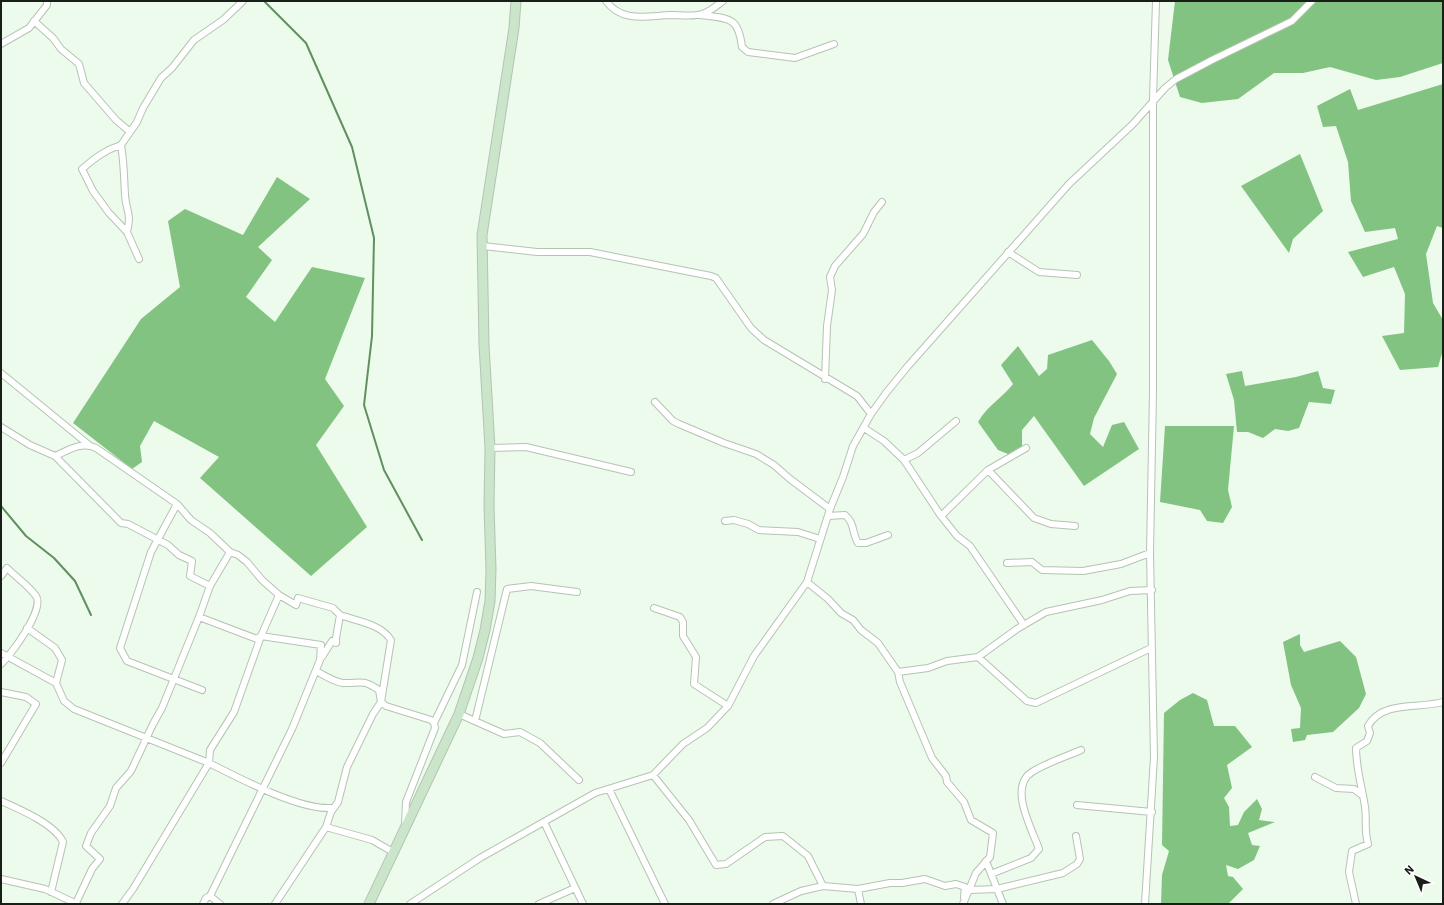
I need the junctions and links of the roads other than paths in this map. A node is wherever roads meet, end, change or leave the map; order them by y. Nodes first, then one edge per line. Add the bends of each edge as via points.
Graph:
1 (47, 1) edge
2 (243, 1) edge
3 (516, 1) edge
4 (606, 1) edge
5 (723, 1) edge
6 (1156, 1) edge
7 (1312, 1) edge
8 (700, 15) junction
9 (34, 21) junction
10 (1, 44) edge
11 (834, 44) dead end
12 (1153, 100) junction
13 (129, 131) junction
14 (121, 145) junction
15 (882, 202) dead end
16 (127, 232) junction
17 (483, 246) junction
18 (1008, 252) junction
19 (139, 259) dead end
20 (1077, 275) dead end
21 (1, 373) edge
22 (825, 378) junction
23 (655, 402) dead end
24 (871, 414) junction
25 (956, 421) dead end
26 (1, 427) edge
27 (864, 428) junction
28 (89, 444) junction
29 (490, 448) junction
30 (1026, 448) dead end
31 (56, 456) junction
32 (904, 460) junction
33 (988, 470) junction
34 (631, 472) dead end
35 (177, 504) junction
36 (830, 509) junction
37 (828, 516) junction
38 (941, 516) junction
39 (724, 521) dead end
40 (1075, 526) dead end
41 (888, 535) dead end
42 (820, 539) junction
43 (158, 540) junction
44 (230, 552) junction
45 (1150, 553) junction
46 (1007, 563) dead end
47 (1, 576) edge
48 (807, 582) junction
49 (210, 586) junction
50 (1152, 590) junction
51 (477, 592) dead end
52 (577, 592) dead end
53 (279, 595) junction
54 (654, 608) dead end
55 (340, 615) junction
56 (199, 616) junction
57 (1024, 625) junction
58 (27, 628) junction
59 (261, 636) junction
60 (1151, 648) junction
61 (1, 653) edge
62 (9, 657) junction
63 (978, 657) junction
64 (320, 660) junction
65 (1, 664) edge
66 (316, 671) junction
67 (898, 672) junction
68 (173, 679) junction
69 (56, 683) junction
70 (202, 690) dead end
71 (1, 692) edge
72 (381, 702) junction
73 (1443, 702) edge
74 (728, 706) junction
75 (459, 714) junction
76 (475, 721) junction
77 (434, 723) junction
78 (147, 737) junction
79 (1081, 750) dead end
80 (1, 763) edge
81 (209, 763) junction
82 (653, 775) junction
83 (1315, 777) dead end
84 (580, 780) dead end
85 (261, 788) junction
86 (609, 789) junction
87 (1362, 795) junction
88 (1, 800) edge
89 (1077, 805) dead end
90 (331, 812) junction
91 (1152, 812) junction
92 (544, 822) junction
93 (406, 826) junction
94 (326, 827) junction
95 (1076, 836) dead end
96 (394, 852) junction
97 (986, 861) junction
98 (991, 874) junction
99 (2, 881) edge
100 (823, 886) junction
101 (575, 888) junction
102 (858, 889) junction
103 (997, 889) junction
104 (970, 890) junction
105 (51, 892) junction
106 (210, 896) junction
107 (963, 903) edge
108 (76, 904) edge
109 (122, 904) edge
110 (203, 904) edge
111 (220, 904) edge
112 (275, 904) edge
113 (369, 904) edge
114 (410, 904) edge
115 (539, 904) edge
116 (583, 904) edge
117 (665, 904) edge
118 (773, 904) edge
119 (861, 904) edge
120 (1003, 904) edge
121 (1145, 904) edge
122 (1356, 904) edge

1 - 9 street via 47,5
2 - 13 street via 223,20 194,40 161,78 137,122
3 - 17 main road via 484,218
4 - 8 street via 615,12 630,16
5 - 8 street
6 - 12 street
7 - 12 street via 1292,21 1176,79
8 - 11 street via 727,19 734,23 740,30 742,47 748,52 795,58
9 - 10 street via 30,28
9 - 13 street via 78,64 84,83
12 - 18 street via 1070,184
12 - 45 street
13 - 14 street
14 - 16 street via 125,198 130,218
14 - 16 street via 102,152 82,169 93,191
15 - 22 street via 863,234 835,266 830,277 832,290 827,326
16 - 19 street
17 - 22 street via 537,252 590,252 711,276 716,278 752,328 764,340
17 - 29 main road via 484,345
18 - 20 street via 1039,272
18 - 24 street via 908,366
21 - 28 street
22 - 24 street via 856,396
23 - 36 street via 679,424 749,451 774,465
24 - 27 street
25 - 32 street via 918,453
26 - 31 street via 30,445
27 - 32 street via 884,441
27 - 36 street via 853,446 844,477
28 - 31 street via 83,444
28 - 35 street
29 - 34 street via 526,447
29 - 75 main road via 490,601 478,658
30 - 33 street
31 - 43 street via 122,523
32 - 38 street
33 - 38 street
33 - 40 street via 1034,518 1051,524
35 - 43 street
35 - 44 street via 191,520 210,533
36 - 37 street
37 - 41 street via 845,515 850,519 854,526 854,538 858,543 866,543
37 - 42 street
38 - 57 street via 957,536 970,546
39 - 42 street via 734,520 760,530 798,532
42 - 48 street
43 - 49 street via 192,561 190,576
43 - 68 street via 151,552 120,648 127,661
44 - 49 street
44 - 53 street via 247,562
45 - 46 street via 1121,564 1083,571 1042,570 1032,562
45 - 50 street
47 - 58 street via 7,568 37,597 38,605
48 - 67 street via 878,642
48 - 74 street via 754,656
49 - 56 street
50 - 57 street via 1130,590 1102,600 1046,612
50 - 60 street
51 - 77 street via 462,666
52 - 76 street via 531,586 507,589
53 - 55 street via 296,605 298,598 333,608
53 - 59 street
54 - 74 street via 680,617 683,622 683,636 696,657 694,684
55 - 64 street via 336,643 332,641
55 - 72 street via 375,627 387,633 391,640
56 - 59 street via 257,640
56 - 68 street
57 - 63 street
58 - 62 street
58 - 69 street via 55,648 62,660
59 - 64 street via 321,645
59 - 81 street via 234,712 210,750
60 - 63 street via 1036,703 1027,701
60 - 91 street via 1154,757
61 - 62 street
62 - 65 street
62 - 69 street
63 - 67 street
64 - 66 street
66 - 72 street via 342,683 367,683 379,690
66 - 85 street via 292,729
67 - 97 street via 932,758 964,802 971,820 992,833 992,852
68 - 70 street
68 - 78 street
69 - 78 street via 64,701 74,709
71 - 80 street via 26,697 36,704
72 - 77 street
72 - 90 street via 347,767 338,802
73 - 87 street via 1430,706 1404,706 1375,715 1368,726 1370,733 1367,741 1356,748
74 - 82 street via 707,728 683,744
75 - 76 street
75 - 93 main road
76 - 84 street via 504,734 520,732 540,743
77 - 93 street via 435,728 406,802
78 - 81 street
78 - 108 street via 131,771 116,788 110,806 91,833 86,846 100,859 92,869
79 - 98 street via 1031,772 1023,782 1020,793 1039,849 1031,858
81 - 85 street
81 - 109 street
82 - 86 street
82 - 100 street via 689,820 716,865 726,864 765,837 783,836 808,856
83 - 87 street via 1336,788 1354,789
85 - 90 street via 297,802 330,808
85 - 106 street
86 - 92 street via 595,793
86 - 117 street
87 - 122 street via 1365,808 1364,830 1368,844 1352,851 1349,872
88 - 105 street via 33,816 60,835 63,842
89 - 91 street
90 - 94 street
91 - 121 street
92 - 101 street
92 - 114 street via 480,858
93 - 96 main road
94 - 96 street via 372,840
94 - 112 street
95 - 103 street via 1080,859 1072,867 1063,873
96 - 113 main road
97 - 98 street
97 - 104 street via 976,873
98 - 103 street
99 - 105 street via 26,883
100 - 102 street
100 - 118 street via 801,891
101 - 115 street
101 - 116 street
102 - 107 street via 925,879 945,886 956,884 965,887
102 - 119 street
103 - 104 street
103 - 120 street
104 - 107 street
105 - 108 street
106 - 110 street
106 - 111 street

